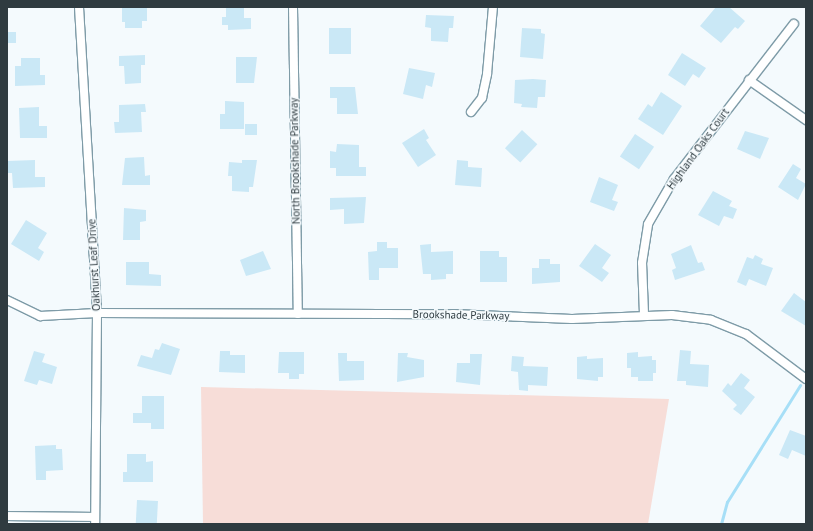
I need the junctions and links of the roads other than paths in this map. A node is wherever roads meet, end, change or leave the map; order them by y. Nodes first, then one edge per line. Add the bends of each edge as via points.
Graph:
1 (79, 7) edge
2 (292, 7) edge
3 (492, 7) edge
4 (794, 24) dead end
5 (749, 80) junction
6 (471, 112) dead end
7 (806, 120) edge
8 (7, 300) edge
9 (97, 313) junction
10 (298, 314) junction
11 (644, 314) junction
12 (806, 379) edge
13 (7, 516) edge
14 (95, 521) edge

1 - 9 street, Oakhurst Leaf Drive
2 - 10 street, North Brookshade Parkway
3 - 6 street via 486,80 482,98
4 - 5 street, Highland Oaks Court
5 - 7 street
5 - 11 street, Highland Oaks Court via 674,179 648,224 642,264
8 - 9 street, Brookshade Parkway via 40,316
9 - 10 street, Brookshade Parkway
9 - 14 street, Oakhurst Leaf Drive
10 - 11 street, Brookshade Parkway via 452,314 572,319
11 - 12 street, Brookshade Parkway via 691,317 724,324 746,334
13 - 14 street

